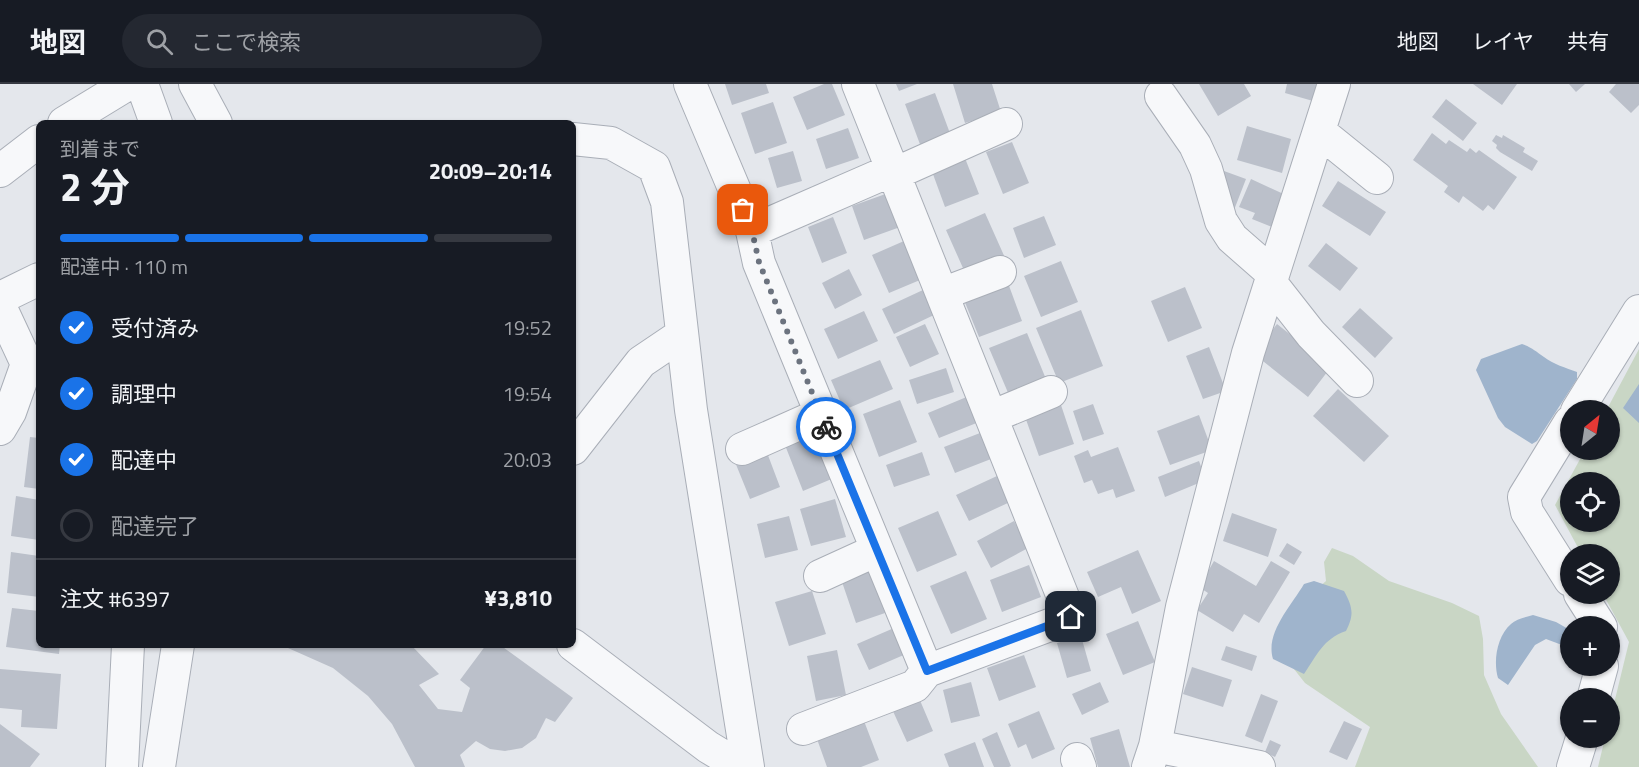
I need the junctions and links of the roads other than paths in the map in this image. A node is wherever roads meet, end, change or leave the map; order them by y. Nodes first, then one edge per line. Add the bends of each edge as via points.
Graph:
1 (128, 84) edge
2 (142, 84) edge
3 (195, 84) edge
4 (690, 84) edge
5 (858, 84) edge
6 (1334, 84) edge
7 (1161, 96) dead end
8 (69, 120) edge
9 (155, 120) edge
10 (214, 120) edge
11 (1006, 124) dead end
12 (1320, 132) junction
13 (576, 139) edge
14 (36, 143) edge
15 (611, 143) junction
16 (576, 151) edge
17 (0, 171) edge
18 (893, 172) junction
19 (1377, 178) dead end
20 (752, 231) junction
21 (1000, 272) dead end
22 (1272, 278) junction
23 (36, 280) edge
24 (942, 294) junction
25 (0, 298) edge
26 (0, 306) edge
27 (1639, 311) edge
28 (681, 335) junction
29 (1357, 381) dead end
30 (1051, 392) dead end
31 (1584, 400) edge
32 (821, 414) junction
33 (991, 417) junction
34 (0, 429) edge
35 (1560, 439) edge
36 (576, 445) edge
37 (742, 449) dead end
38 (877, 550) junction
39 (1560, 563) edge
40 (820, 576) dead end
41 (576, 647) edge
42 (128, 648) edge
43 (178, 648) edge
44 (927, 671) junction
45 (803, 729) dead end
46 (1579, 748) edge
47 (1151, 757) edge
48 (122, 767) edge
49 (159, 767) edge
50 (741, 767) edge
51 (748, 767) edge
52 (1258, 767) edge
53 (1573, 767) edge

1 - 8 street
2 - 9 street
3 - 10 street
4 - 20 street
5 - 18 street
6 - 12 street
7 - 22 street via 1195,145 1221,221 1232,238
11 - 18 street
12 - 19 street
12 - 22 street
13 - 15 street
14 - 17 street
15 - 16 street
15 - 28 street via 654,167 667,202
18 - 20 street
18 - 24 street
20 - 32 street via 759,262
21 - 24 street
22 - 29 street via 1311,334
22 - 47 street via 1248,352 1182,607
23 - 25 street
24 - 33 street
26 - 34 street via 27,364
27 - 31 street
28 - 36 street via 641,362
28 - 51 street
30 - 33 street
32 - 37 street
32 - 38 street
33 - 44 street via 1071,617
35 - 39 street via 1524,498 1527,512
38 - 40 street
38 - 44 street
41 - 50 street via 708,747
42 - 48 street
43 - 49 street
44 - 45 street via 915,686
46 - 53 street
47 - 52 street

